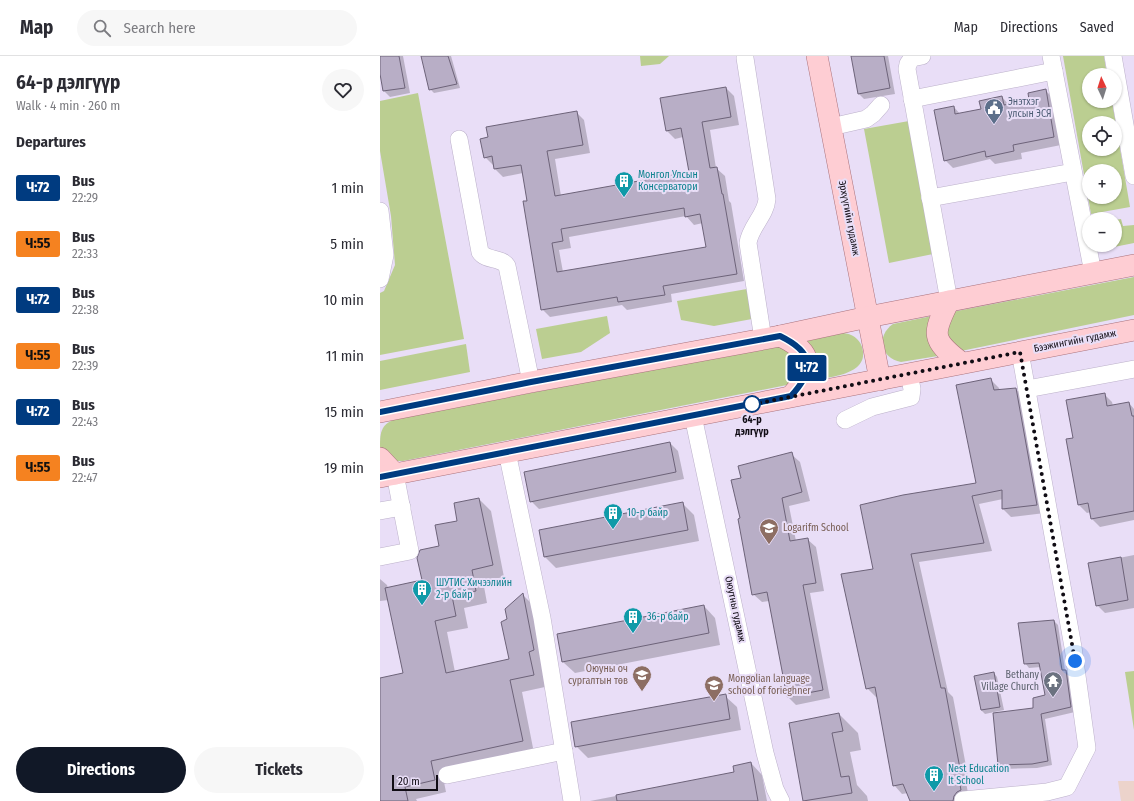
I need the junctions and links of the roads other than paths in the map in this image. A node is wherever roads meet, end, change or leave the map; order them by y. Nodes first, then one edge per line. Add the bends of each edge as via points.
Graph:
1 (818, 56) edge
2 (922, 56) edge
3 (1113, 56) edge
4 (745, 58) dead end
5 (1052, 64) edge
6 (912, 99) junction
7 (881, 105) dead end
8 (831, 127) junction
9 (458, 139) dead end
10 (1073, 172) junction
11 (1134, 176) edge
12 (930, 198) junction
13 (380, 211) edge
14 (1134, 265) edge
15 (1093, 273) junction
16 (380, 279) edge
17 (949, 301) junction
18 (868, 317) junction
19 (1134, 330) edge
20 (771, 337) junction
21 (1020, 352) junction
22 (962, 364) junction
23 (1134, 369) edge
24 (909, 374) junction
25 (880, 380) junction
26 (531, 382) junction
27 (1027, 389) junction
28 (791, 396) junction
29 (383, 414) edge
30 (693, 416) junction
31 (845, 420) dead end
32 (507, 452) junction
33 (380, 458) edge
34 (388, 476) edge
35 (402, 507) junction
36 (380, 510) edge
37 (380, 557) edge
38 (564, 751) junction
39 (447, 775) dead end
40 (963, 800) dead end
41 (572, 801) edge
42 (781, 801) edge

1 - 8 main road, Эрхүүгийн гудамж
2 - 6 street via 912,58 908,64
3 - 11 street
4 - 20 street via 767,199 748,243
5 - 6 street
5 - 10 street
6 - 12 street
7 - 8 street via 866,119
8 - 18 main road, Эрхүүгийн гудамж
9 - 26 street via 480,252 483,256 503,262 507,266
10 - 12 street
10 - 15 street
12 - 17 street
13 - 16 street via 385,255
14 - 15 main road
15 - 17 main road
17 - 18 main road
17 - 22 main road via 937,327 938,341
18 - 20 main road
18 - 25 main road, Эрхүүгийн гудамж
19 - 21 main road, Бээжингийн гудамж
20 - 26 main road
20 - 28 main road via 797,345 807,359 805,377
21 - 22 main road, Бээжингийн гудамж
21 - 27 street
22 - 24 main road, Бээжингийн гудамж
23 - 27 street
24 - 25 main road, Бээжингийн гудамж
24 - 31 street via 911,397 872,407
25 - 28 main road, Бээжингийн гудамж
26 - 29 main road
27 - 40 street via 1073,647 1087,748 1067,787 1047,792
28 - 30 main road, Бээжингийн гудамж
30 - 32 main road, Бээжингийн гудамж
30 - 42 street, Оюутны гудамж via 765,753
32 - 34 main road, Бээжингийн гудамж
32 - 38 street via 542,618
33 - 34 main road
34 - 35 street
35 - 36 street
35 - 37 street via 410,551
38 - 39 street
38 - 41 street

